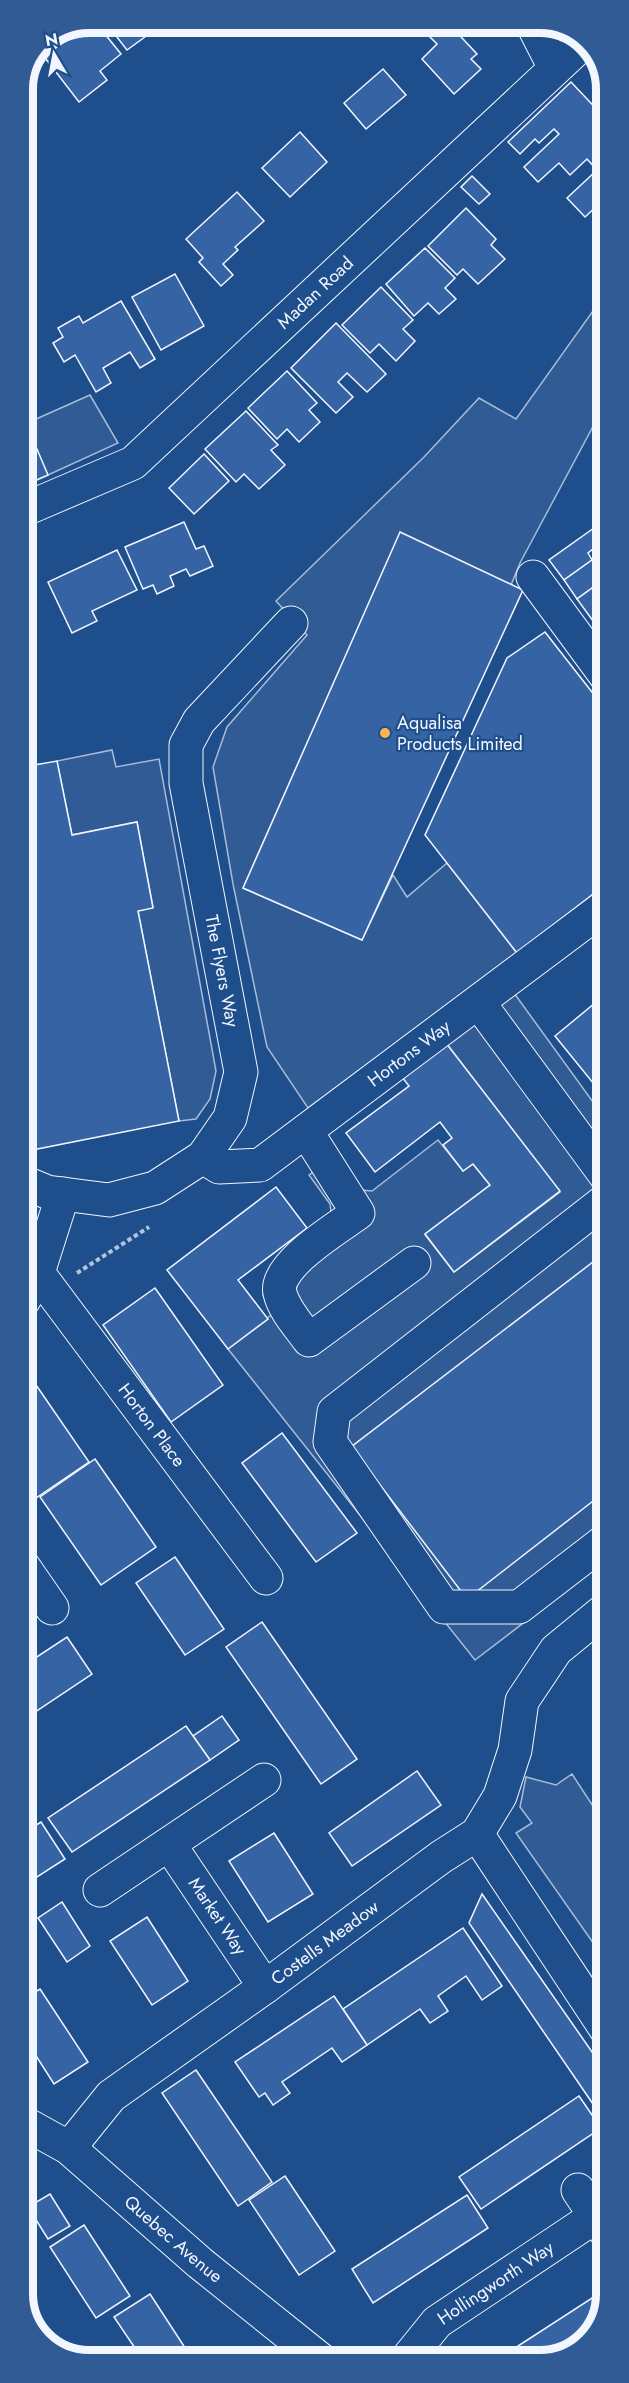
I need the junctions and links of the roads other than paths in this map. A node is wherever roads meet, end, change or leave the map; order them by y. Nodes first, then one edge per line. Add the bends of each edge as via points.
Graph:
1 (537, 33) edge
2 (578, 48) edge
3 (555, 68) junction
4 (33, 506) edge
5 (533, 577) dead end
6 (291, 623) dead end
7 (596, 662) edge
8 (596, 914) edge
9 (479, 1003) junction
10 (306, 1131) junction
11 (203, 1157) junction
12 (596, 1162) edge
13 (33, 1186) edge
14 (63, 1194) junction
15 (596, 1208) edge
16 (414, 1263) dead end
17 (37, 1288) edge
18 (596, 1547) edge
19 (266, 1578) dead end
20 (596, 1617) edge
21 (264, 1780) dead end
22 (477, 1834) junction
23 (169, 1844) junction
24 (100, 1890) dead end
25 (265, 1987) junction
26 (596, 2014) edge
27 (33, 2128) edge
28 (69, 2148) junction
29 (593, 2213) edge
30 (309, 2350) edge
31 (415, 2350) edge

1 - 3 street
2 - 3 street, Madan Road
3 - 4 street, Madan Road via 133,463
5 - 7 street
6 - 11 street, The Flyers Way via 199,721 186,745 186,783 241,1072 230,1118
8 - 9 street, Hortons Way
9 - 10 street, Hortons Way
9 - 12 street
10 - 11 street, Hortons Way via 260,1165 219,1167
10 - 16 street via 358,1213 283,1273 279,1290 284,1304 309,1340
11 - 14 street, The Flyers Way via 155,1188 109,1200
13 - 14 street, The Flyers Way
14 - 17 street
15 - 18 street via 333,1412 330,1442 444,1607 519,1607
17 - 19 street, Horton Place
20 - 22 street, Costells Meadow via 556,1650 522,1701 515,1750 500,1796
21 - 23 street
22 - 25 street, Costells Meadow
22 - 26 street
23 - 24 street
23 - 25 street, Market Way
25 - 28 street, Costells Meadow via 111,2096
27 - 28 street, Quebec Avenue
28 - 30 street, Quebec Avenue via 200,2263
29 - 31 street, Hollingworth Way via 437,2322

